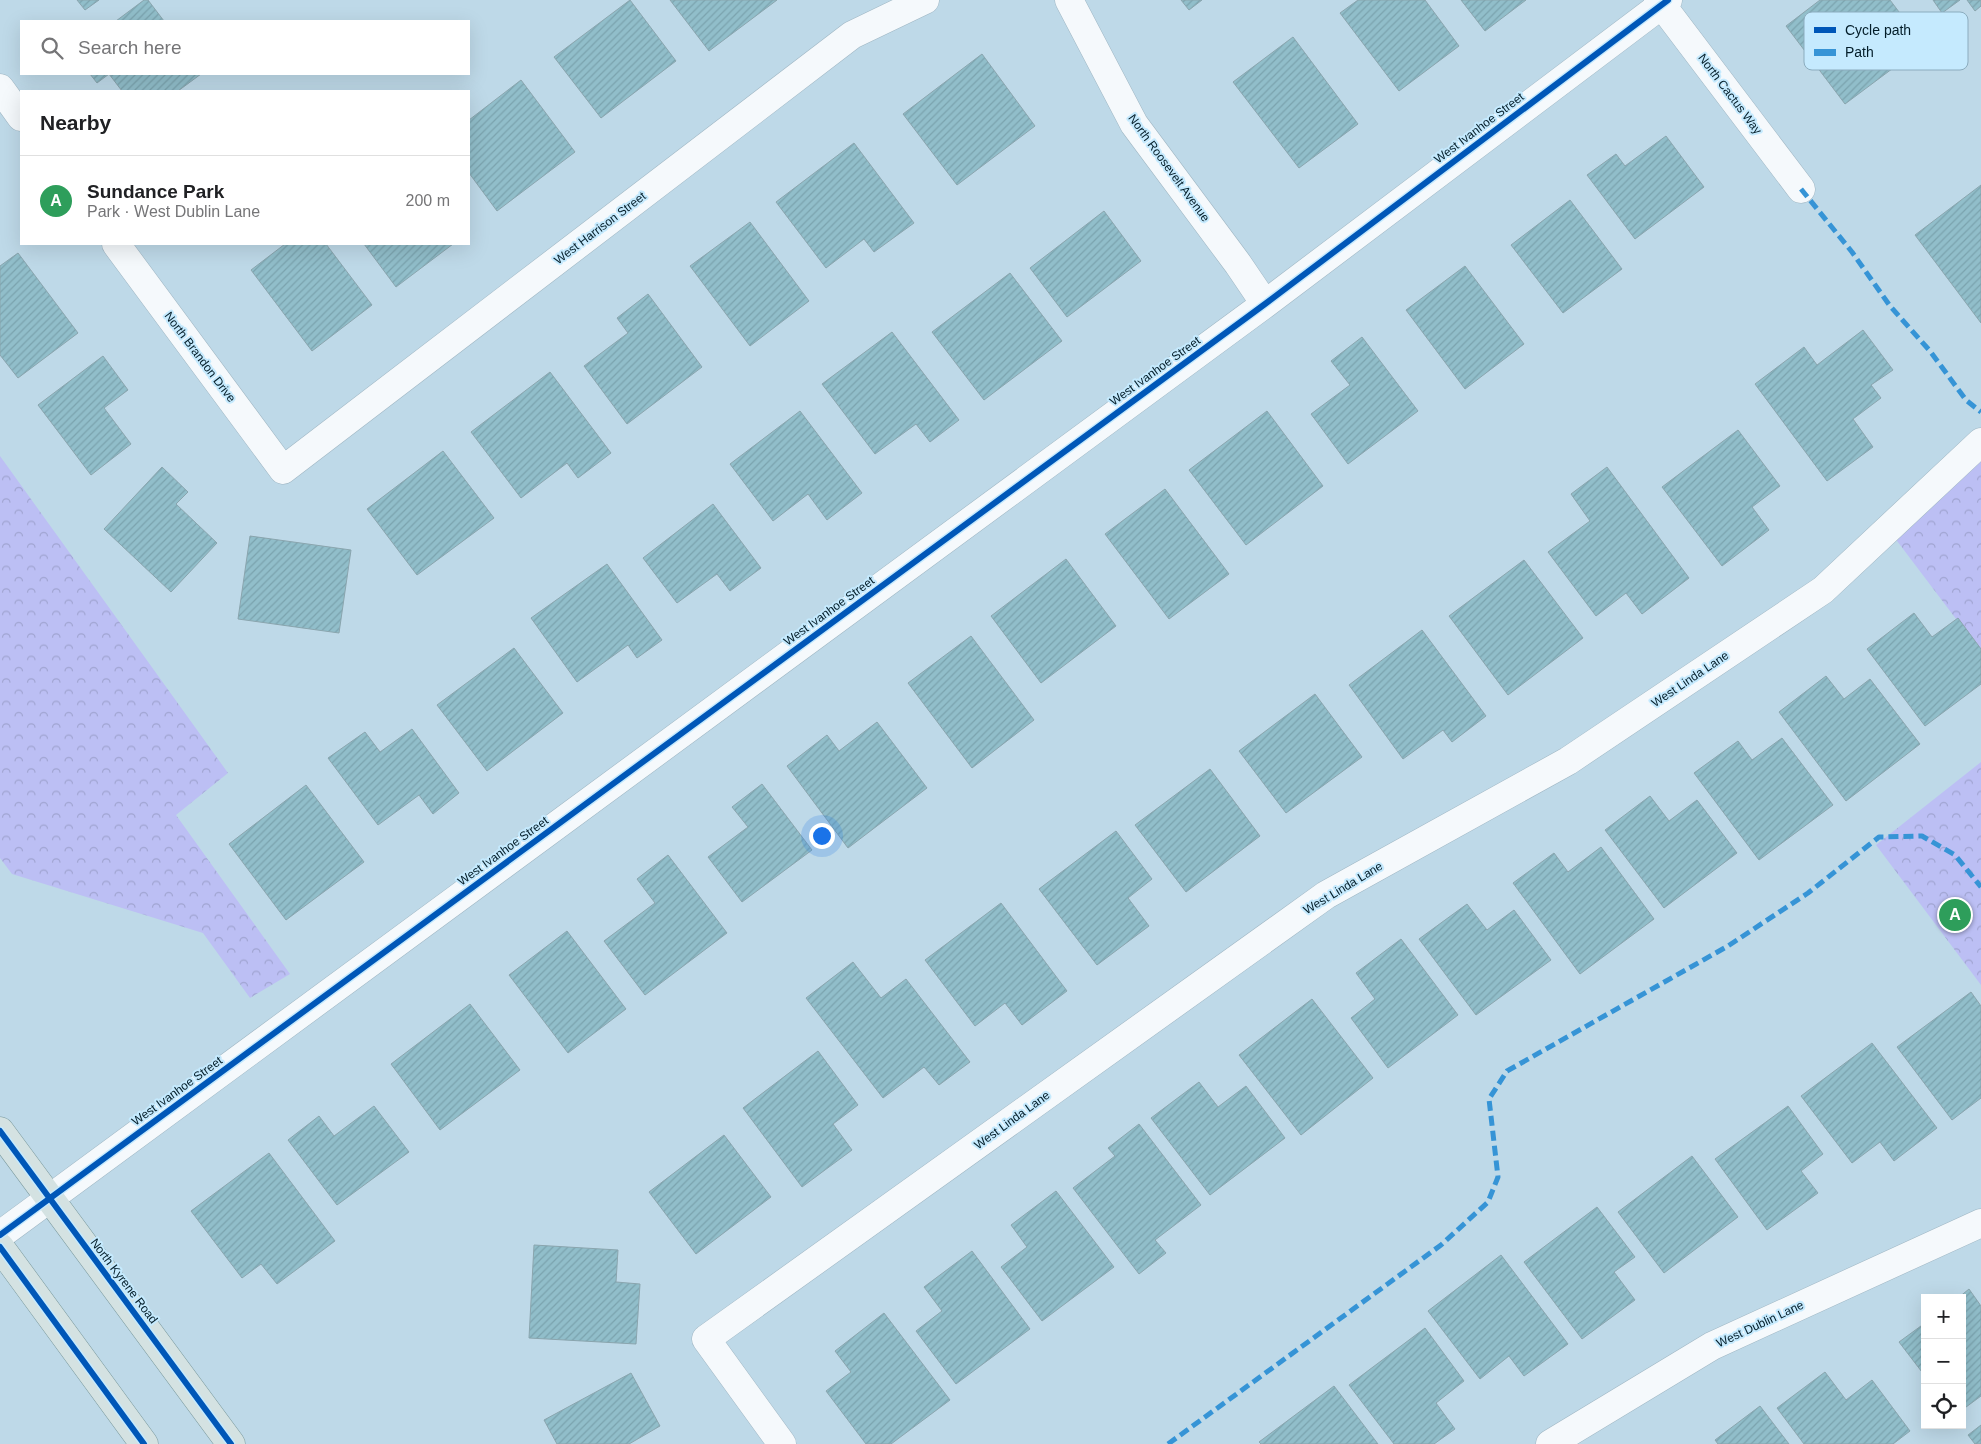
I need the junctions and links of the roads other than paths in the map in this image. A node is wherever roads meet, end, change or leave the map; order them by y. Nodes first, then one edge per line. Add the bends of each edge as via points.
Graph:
1 (925, 0) edge
2 (1069, 0) edge
3 (1663, 2) edge
4 (0, 88) edge
5 (20, 115) edge
6 (1801, 189) dead end
7 (117, 245) edge
8 (1264, 304) junction
9 (1981, 442) edge
10 (283, 470) joint
11 (0, 1131) edge
12 (49, 1199) junction
13 (1981, 1223) edge
14 (0, 1235) edge
15 (0, 1247) edge
16 (144, 1444) edge
17 (231, 1444) edge
18 (782, 1444) edge
19 (1550, 1444) edge

1 - 10 street, West Harrison Street via 852,35
2 - 8 street, North Roosevelt Avenue via 1134,124
3 - 6 street, North Cactus Way
3 - 8 street, West Ivanhoe Street
4 - 5 street
7 - 10 street, North Brandon Drive
8 - 12 street, West Ivanhoe Street
9 - 18 street, West Linda Lane via 1823,590 1568,761 1326,895 706,1339
11 - 12 main road, North Kyrene Road
12 - 14 street, West Ivanhoe Street
12 - 17 main road, North Kyrene Road
13 - 19 street, West Dublin Lane via 1712,1346
15 - 16 main road

